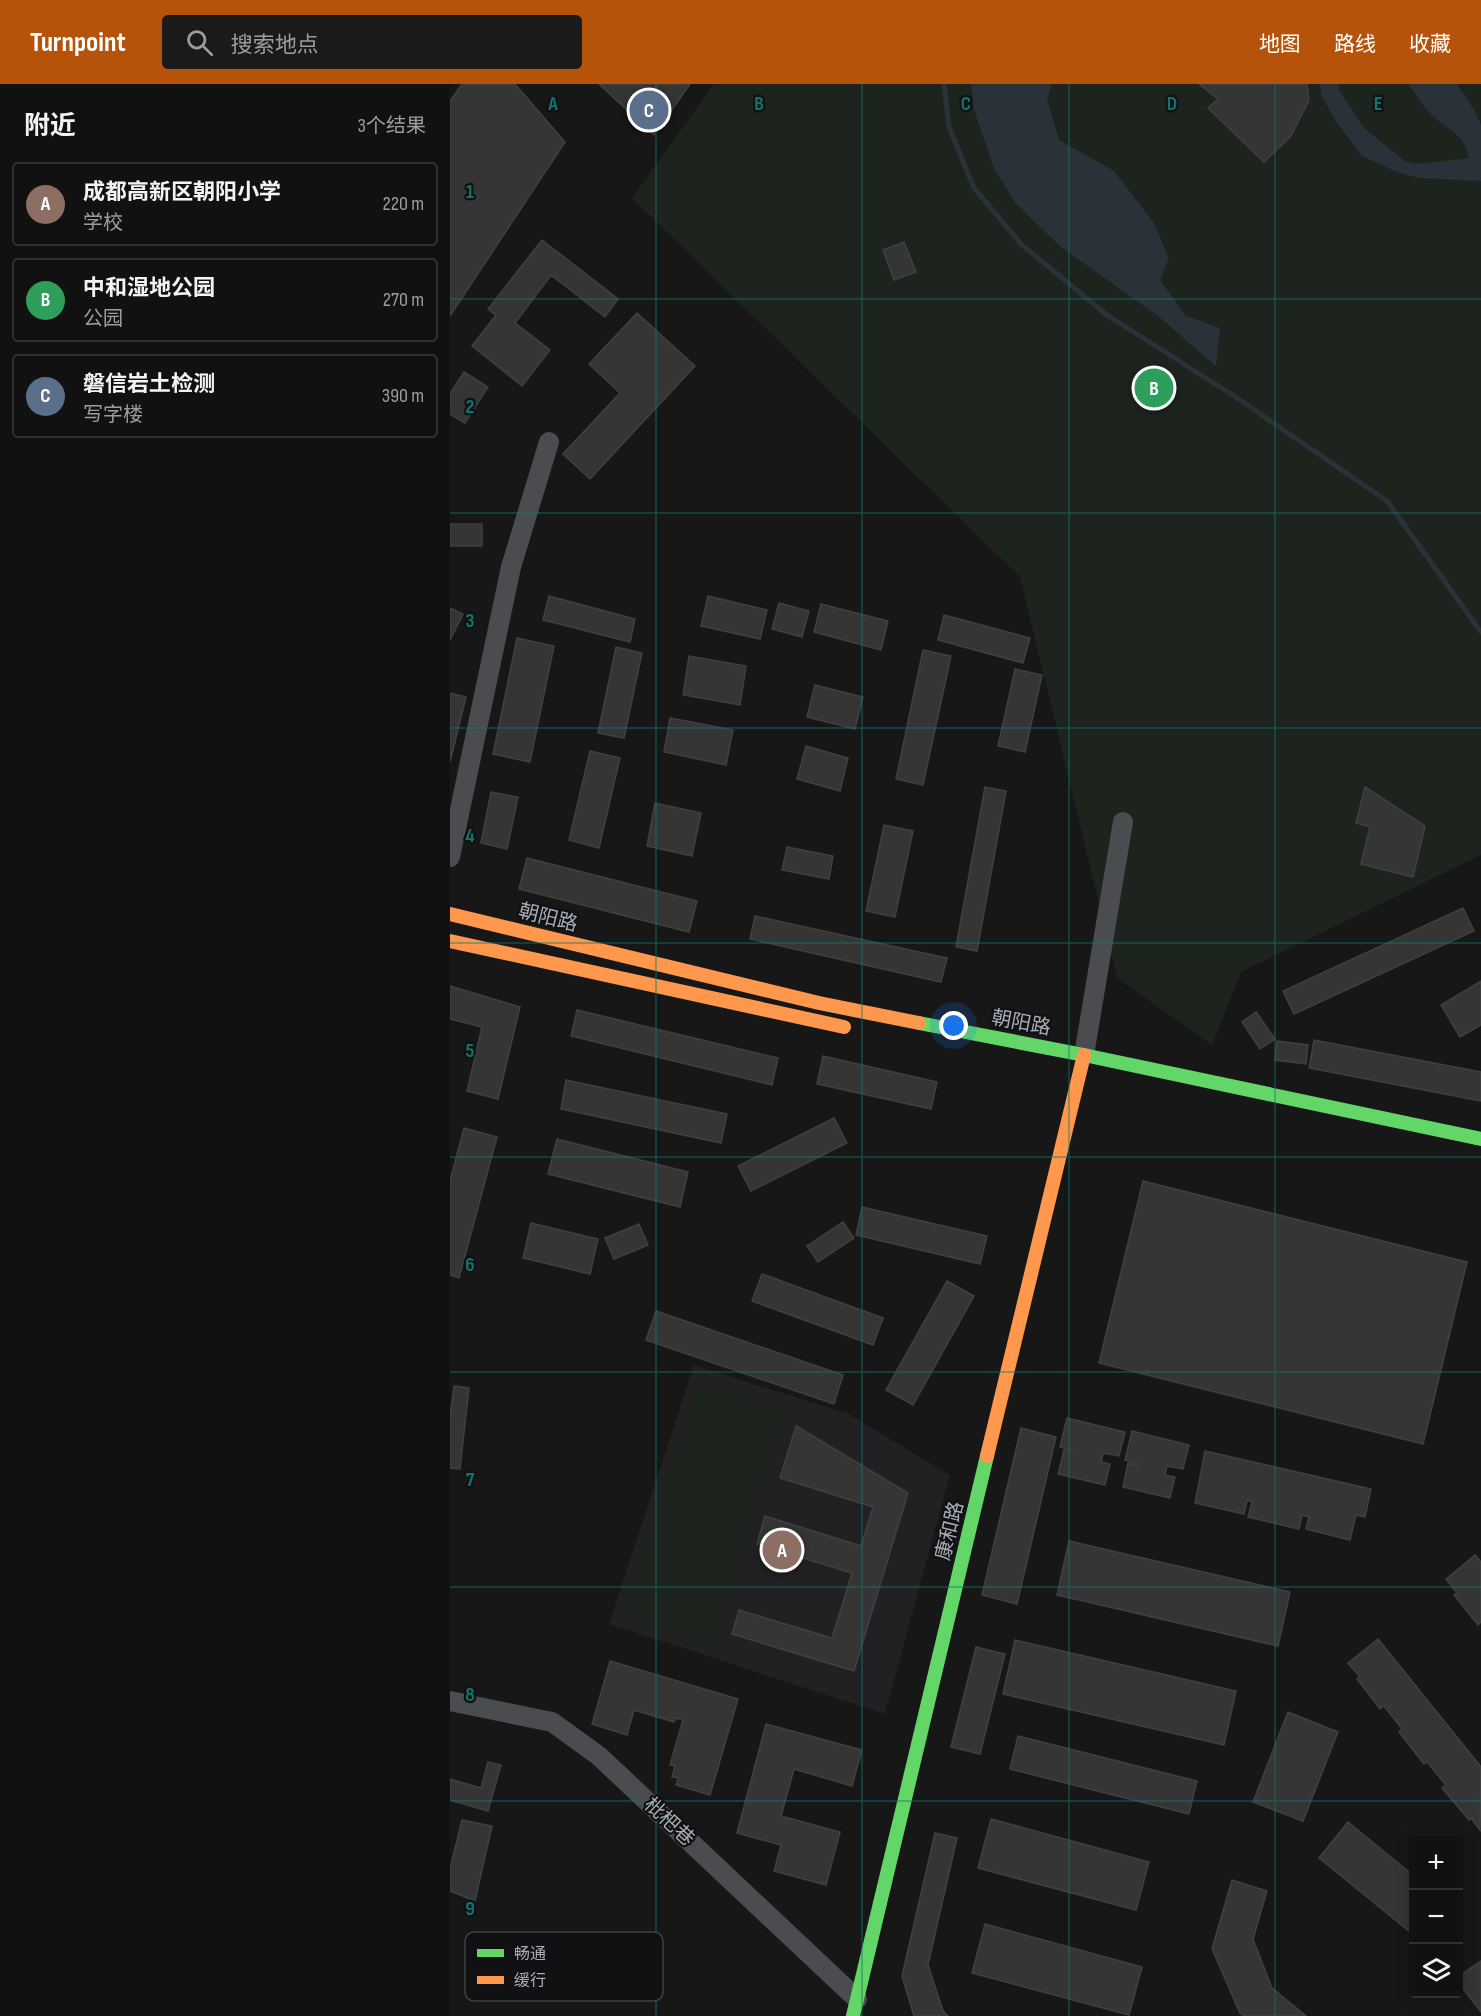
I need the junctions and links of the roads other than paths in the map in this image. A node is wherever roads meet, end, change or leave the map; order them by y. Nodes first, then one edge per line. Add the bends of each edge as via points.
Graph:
1 (549, 442) dead end
2 (1123, 822) dead end
3 (450, 857) edge
4 (450, 914) edge
5 (450, 940) edge
6 (852, 1028) dead end
7 (1078, 1066) junction
8 (1097, 1075) dead end
9 (1481, 1139) edge
10 (450, 1701) edge
11 (855, 2007) edge

1 - 3 street via 511,567
2 - 7 street
4 - 7 main road, 朝阳路
5 - 6 main road
7 - 8 main road, 朝阳路
7 - 9 main road, 朝阳路
7 - 11 main road, 康和路
10 - 11 street, 枇杷巷 via 552,1722 599,1756

